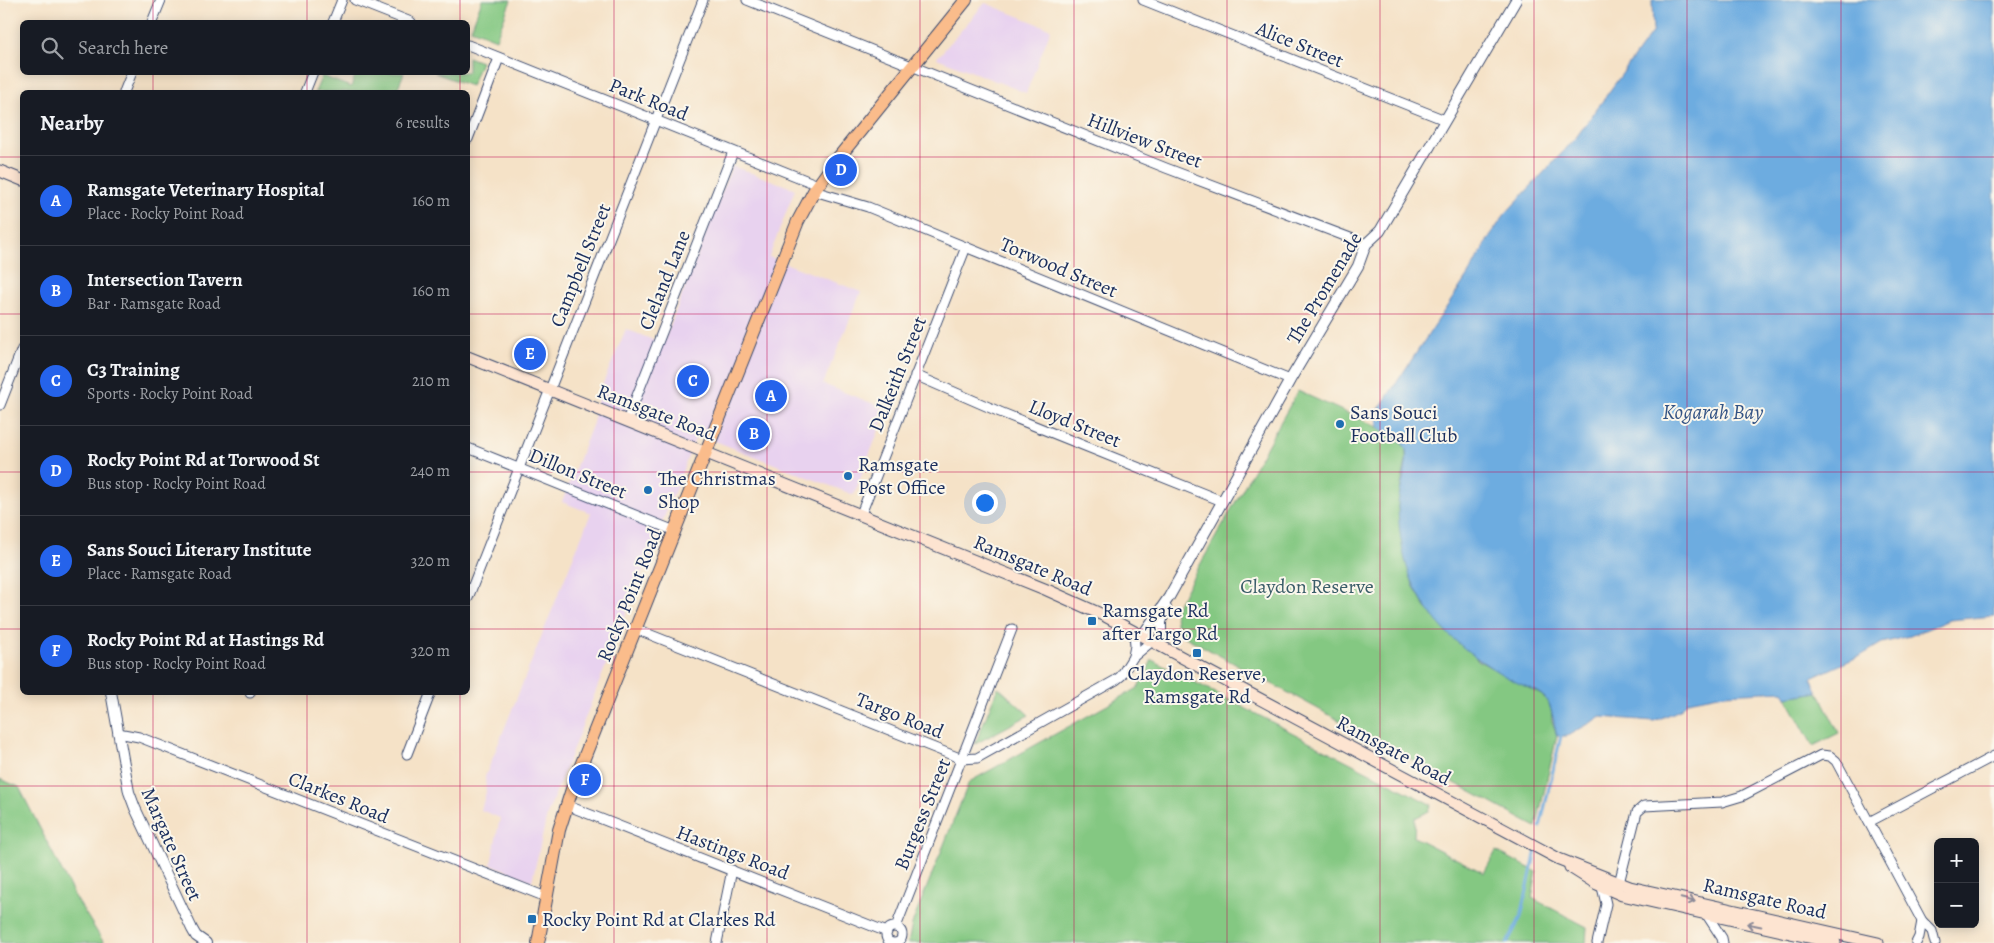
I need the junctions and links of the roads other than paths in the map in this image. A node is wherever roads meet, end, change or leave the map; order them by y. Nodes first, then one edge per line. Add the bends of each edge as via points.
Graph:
1 (161, 0) edge
2 (342, 0) edge
3 (355, 0) edge
4 (703, 0) edge
5 (747, 0) edge
6 (966, 0) edge
7 (1142, 0) edge
8 (1516, 0) edge
9 (153, 20) edge
10 (334, 20) edge
11 (406, 20) edge
12 (470, 46) edge
13 (500, 58) junction
14 (914, 66) junction
15 (131, 75) edge
16 (312, 75) edge
17 (125, 90) edge
18 (306, 90) edge
19 (656, 120) junction
20 (1445, 120) junction
21 (470, 134) edge
22 (733, 152) junction
23 (0, 171) edge
24 (20, 179) edge
25 (816, 188) junction
26 (1366, 244) junction
27 (966, 247) junction
28 (20, 354) edge
29 (470, 358) edge
30 (915, 376) junction
31 (1290, 380) junction
32 (549, 390) junction
33 (0, 405) edge
34 (627, 421) junction
35 (470, 449) edge
36 (706, 452) junction
37 (518, 468) junction
38 (1222, 501) junction
39 (861, 514) junction
40 (675, 531) junction
41 (470, 593) edge
42 (1169, 598) junction
43 (636, 629) junction
44 (1012, 629) dead end
45 (1147, 639) junction
46 (1133, 657) junction
47 (112, 695) edge
48 (429, 695) edge
49 (118, 733) junction
50 (406, 754) dead end
51 (1994, 756) edge
52 (962, 759) junction
53 (566, 805) junction
54 (1869, 822) junction
55 (1559, 859) junction
56 (732, 870) junction
57 (1602, 887) junction
58 (1621, 889) junction
59 (546, 897) junction
60 (1606, 904) junction
61 (1707, 915) junction
62 (1734, 921) junction
63 (1922, 921) junction
64 (896, 928) junction
65 (887, 932) junction
66 (1722, 940) edge
67 (206, 943) edge
68 (538, 943) edge
69 (718, 943) edge
70 (893, 943) edge
71 (1597, 943) edge
72 (1836, 943) edge
73 (1878, 943) edge
74 (1916, 943) edge
75 (1935, 943) edge

1 - 9 street
2 - 10 street
3 - 11 street
4 - 19 street, Campbell Street
5 - 14 street, Hillview Street
6 - 14 main road, Rocky Point Road
7 - 20 street, Alice Street
8 - 20 street, The Promenade
12 - 13 street, Park Road
13 - 19 street, Park Road
13 - 21 street
14 - 25 main road, Rocky Point Road
14 - 26 street, Hillview Street via 1166,168
15 - 17 street
16 - 18 street
19 - 22 street, Park Road
19 - 32 street, Campbell Street
20 - 26 street, The Promenade via 1380,230
22 - 25 street, Park Road
22 - 34 street, Cleland Lane
23 - 24 main road
25 - 27 street, Torwood Street
25 - 36 main road, Rocky Point Road via 798,221
26 - 31 street, The Promenade via 1358,266
27 - 30 street, Dalkeith Street
27 - 31 street, Torwood Street
28 - 33 street
29 - 32 main road, Ramsgate Road
30 - 38 street, Lloyd Street
30 - 39 street, Dalkeith Street
31 - 38 street, The Promenade
32 - 34 main road, Ramsgate Road
32 - 37 street, Campbell Street
34 - 36 main road, Ramsgate Road
35 - 37 street, Dillon Street
36 - 39 main road, Ramsgate Road
36 - 40 main road, Rocky Point Road
37 - 40 street, Dillon Street
37 - 41 street, Campbell Street
38 - 42 street, The Promenade
39 - 45 main road, Ramsgate Road via 1047,590
40 - 43 main road, Rocky Point Road
42 - 45 street, The Promenade
42 - 45 street, The Promenade via 1161,622
43 - 52 street, Targo Road
43 - 53 main road, Rocky Point Road
44 - 52 street, Burgess Street
45 - 46 street, Targo Road
45 - 46 street via 1135,646
45 - 55 main road, Ramsgate Road
46 - 52 street, Targo Road via 1116,680 977,758
47 - 49 street, Margate Street
48 - 50 street
49 - 59 street, Clarkes Road via 139,737
49 - 67 street, Margate Street via 135,808 192,929
51 - 54 street
52 - 64 street, Burgess Street
53 - 56 street, Hastings Road
53 - 59 main road, Rocky Point Road
54 - 58 street via 1836,761 1821,755 1722,802 1644,806 1637,812
54 - 63 street
55 - 57 main road, Ramsgate Road
55 - 58 main road, Ramsgate Road
56 - 65 street, Hastings Road
56 - 69 street
57 - 58 main road, Ramsgate Road
57 - 60 street
58 - 60 street
58 - 61 main road, Ramsgate Road
58 -> 73 main road, Ramsgate Road via 1647,891
59 - 68 main road, Rocky Point Road
60 - 71 street
61 - 62 main road, Ramsgate Road
61 - 66 street
62 - 66 street via 1727,926
72 -> 62 main road, Ramsgate Road
63 - 74 street
63 - 75 street via 1932,931
64 - 65 street
64 - 70 street via 901,930 902,936
65 - 70 street

